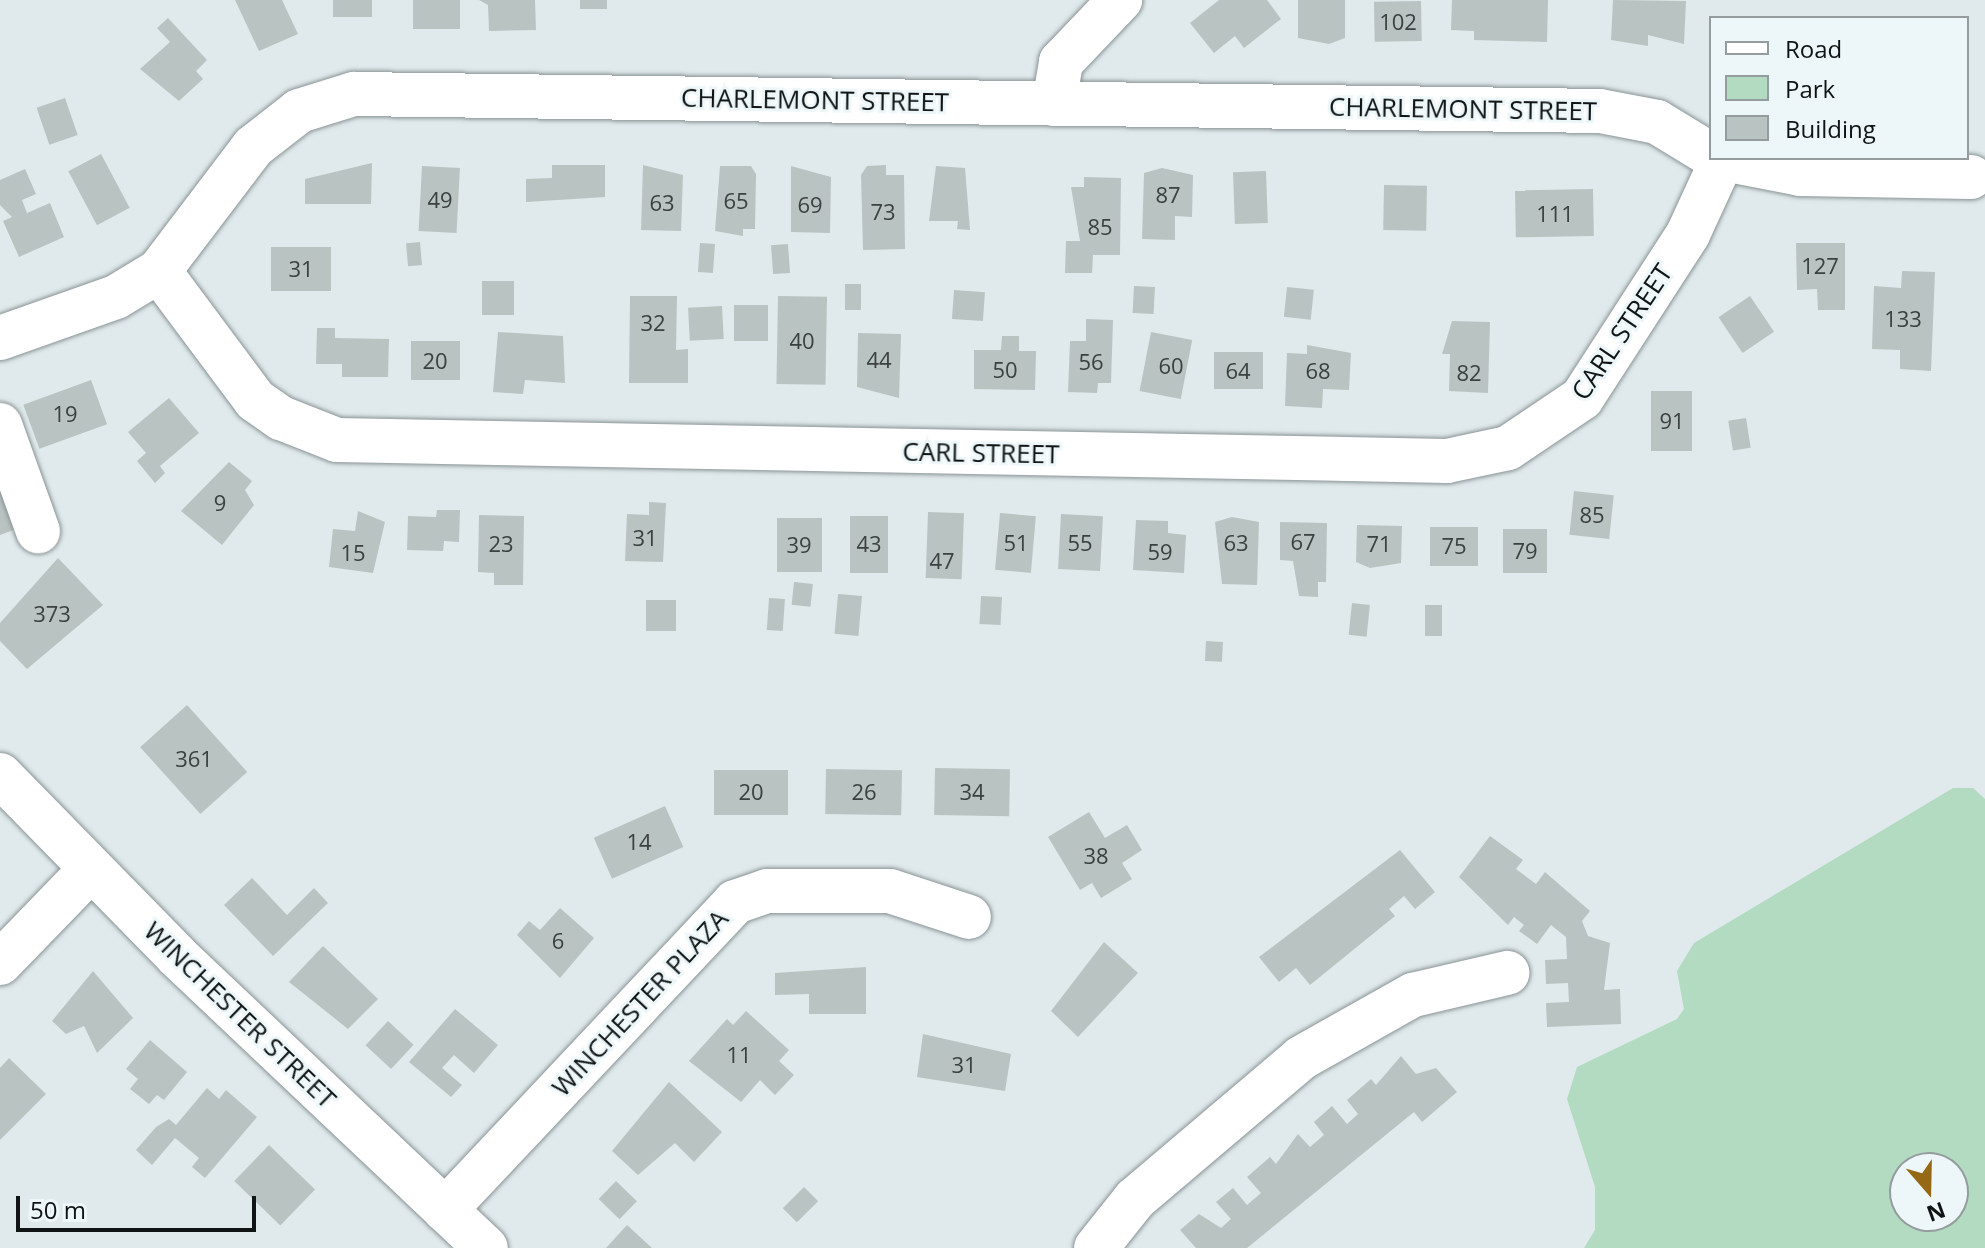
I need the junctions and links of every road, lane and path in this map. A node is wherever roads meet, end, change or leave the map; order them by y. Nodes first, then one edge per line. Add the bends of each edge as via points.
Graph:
1 (1120, 0) edge
2 (1054, 104) junction
3 (1709, 154) edge
4 (1716, 160) edge
5 (1727, 160) edge
6 (1971, 177) dead end
7 (159, 271) junction
8 (0, 338) edge
9 (0, 425) edge
10 (38, 531) dead end
11 (0, 775) edge
12 (91, 869) junction
13 (969, 917) dead end
14 (0, 963) edge
15 (1507, 973) dead end
16 (445, 1210) junction
17 (486, 1248) edge
18 (1096, 1248) edge

1 - 2 street via 1061,62
2 - 3 street, CHARLEMONT STREET via 1628,112
2 - 7 street, CHARLEMONT STREET via 354,94 299,111 253,147
4 - 7 street, CARL STREET via 1688,234 1582,398 1508,448 1447,461 337,440 281,418 255,400
5 - 6 street, CHARLEMONT STREET via 1800,174
7 - 8 street, CHARLEMONT STREET via 116,297
9 - 10 street
11 - 12 street, WINCHESTER STREET
12 - 14 street
12 - 16 street, WINCHESTER STREET
13 - 16 street, WINCHESTER PLAZA via 890,891 767,891 735,902
15 - 18 street via 1413,995 1301,1058 1135,1199
16 - 17 street, WINCHESTER STREET

